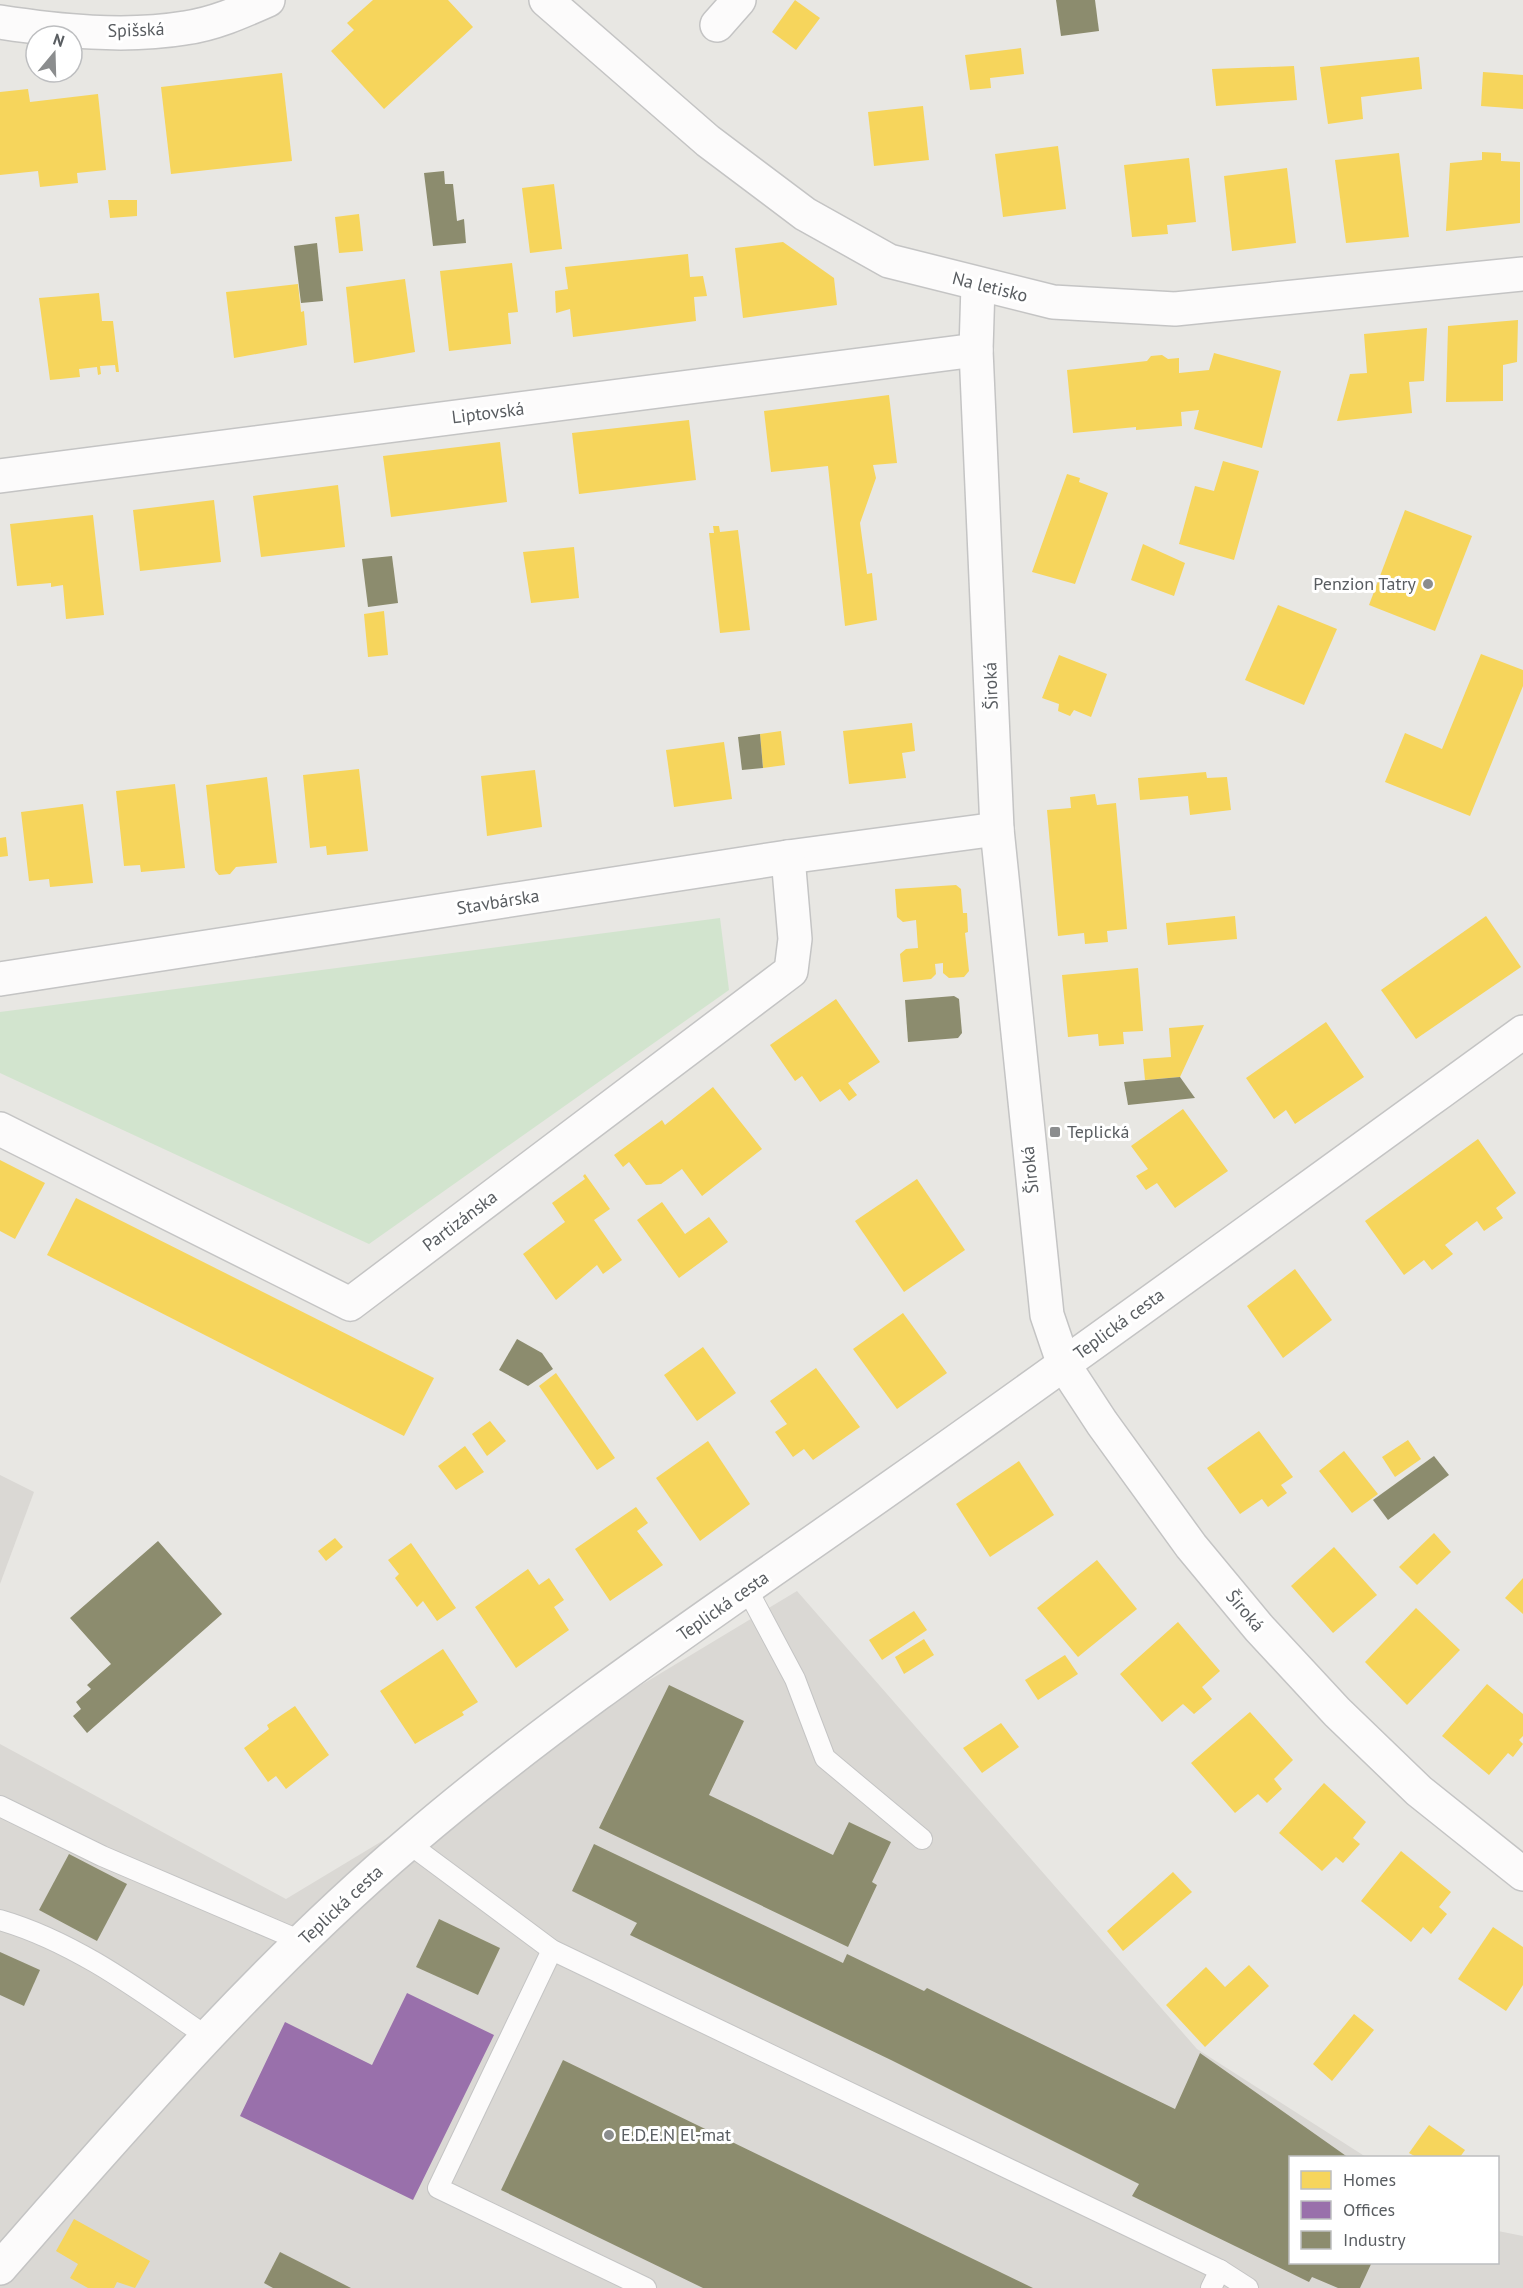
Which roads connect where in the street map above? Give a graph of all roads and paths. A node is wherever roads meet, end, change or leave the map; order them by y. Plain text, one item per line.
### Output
1 (268, 0) edge
2 (546, 0) edge
3 (739, 0) edge
4 (0, 22) edge
5 (717, 25) dead end
6 (1523, 274) edge
7 (978, 285) junction
8 (976, 350) junction
9 (0, 476) edge
10 (997, 829) junction
11 (788, 857) junction
12 (0, 979) edge
13 (1523, 1032) edge
14 (0, 1129) edge
15 (1064, 1365) junction
16 (747, 1589) junction
17 (0, 1806) edge
18 (922, 1839) dead end
19 (408, 1843) junction
20 (1523, 1874) edge
21 (0, 1920) edge
22 (301, 1941) junction
23 (552, 1950) junction
24 (206, 2036) junction
25 (0, 2268) edge
26 (1216, 2279) edge
27 (646, 2288) edge
28 (1248, 2288) edge

1 - 4 street, Spišská
2 - 7 street, Na letisko
3 - 5 street
6 - 7 street, Na letisko
7 - 8 street, Široká
8 - 9 street, Liptovská
8 - 10 street, Široká
10 - 11 street, Stavbárska
10 - 15 street, Široká
11 - 12 street, Stavbárska
11 - 14 street, Partizánska
13 - 15 street, Teplická cesta
15 - 16 street, Teplická cesta
15 - 20 street, Široká
16 - 18 lane
16 - 19 street, Teplická cesta
17 - 22 lane
19 - 22 street, Teplická cesta
19 - 23 lane
21 - 24 lane
22 - 24 street, Teplická cesta
23 - 26 lane
23 - 27 lane
24 - 25 street, Teplická cesta
26 - 28 lane

